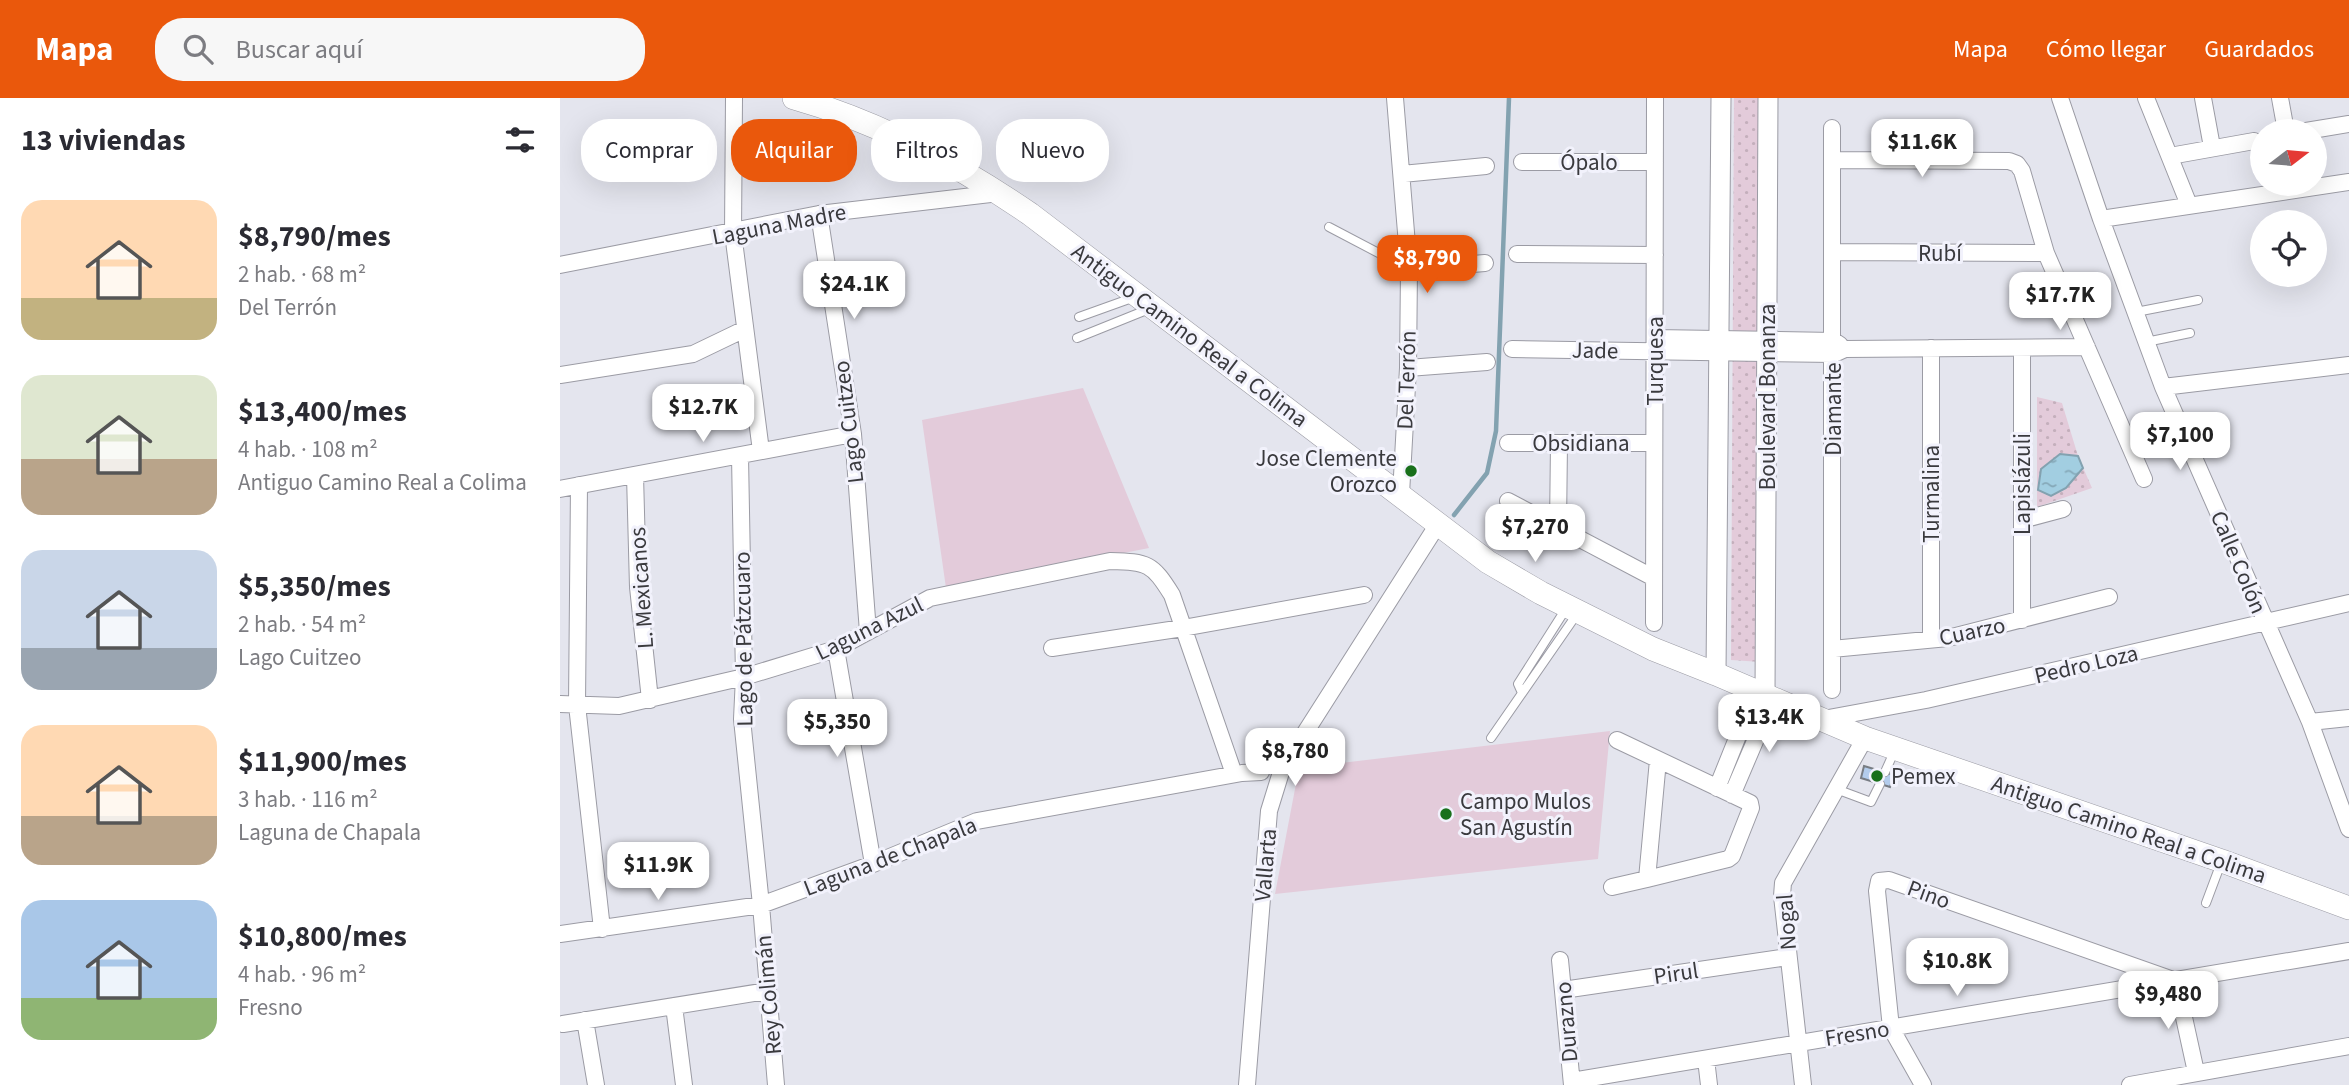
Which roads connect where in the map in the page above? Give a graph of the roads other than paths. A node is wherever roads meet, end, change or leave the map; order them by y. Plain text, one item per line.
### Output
1 (734, 98) edge
2 (794, 98) edge
3 (1395, 98) edge
4 (1656, 98) edge
5 (1720, 98) edge
6 (1768, 98) edge
7 (2060, 98) edge
8 (2146, 98) edge
9 (2203, 98) edge
10 (2280, 98) edge
11 (2284, 119) edge
12 (2349, 124) edge
13 (2328, 127) edge
14 (1832, 128) dead end
15 (2250, 142) edge
16 (2212, 147) junction
17 (2171, 156) junction
18 (1834, 160) junction
19 (1522, 162) dead end
20 (1656, 162) junction
21 (1486, 166) dead end
22 (1402, 174) junction
23 (2349, 182) edge
24 (999, 193) junction
25 (2189, 205) junction
26 (819, 214) junction
27 (2101, 219) junction
28 (1329, 227) dead end
29 (733, 233) junction
30 (1833, 252) junction
31 (2046, 253) junction
32 (1517, 254) dead end
33 (1655, 256) junction
34 (1485, 263) dead end
35 (560, 265) edge
36 (1409, 269) junction
37 (2198, 300) dead end
38 (1146, 301) junction
39 (2136, 312) junction
40 (1079, 317) dead end
41 (745, 328) junction
42 (2190, 333) dead end
43 (1077, 338) dead end
44 (2146, 342) junction
45 (1655, 344) junction
46 (1719, 345) junction
47 (1767, 346) junction
48 (2087, 347) junction
49 (1838, 348) junction
50 (1931, 348) junction
51 (2022, 348) junction
52 (1512, 349) dead end
53 (1487, 362) dead end
54 (2349, 365) edge
55 (1408, 368) junction
56 (560, 375) edge
57 (2163, 387) junction
58 (853, 434) junction
59 (1508, 443) dead end
60 (1559, 443) junction
61 (1654, 443) junction
62 (761, 451) junction
63 (740, 456) junction
64 (635, 475) junction
65 (2144, 479) dead end
66 (579, 485) junction
67 (560, 489) edge
68 (1401, 494) junction
69 (1508, 501) dead end
70 (2063, 509) dead end
71 (2022, 520) junction
72 (1438, 524) junction
73 (1558, 528) junction
74 (1654, 578) junction
75 (1364, 595) dead end
76 (2109, 597) dead end
77 (2349, 603) edge
78 (1573, 609) junction
79 (2022, 620) junction
80 (1654, 623) dead end
81 (2266, 623) junction
82 (1183, 628) junction
83 (868, 632) junction
84 (1931, 639) junction
85 (1052, 648) dead end
86 (836, 649) junction
87 (1832, 649) junction
88 (1535, 656) junction
89 (1543, 663) junction
90 (1716, 674) junction
91 (744, 677) junction
92 (1832, 690) dead end
93 (1522, 693) junction
94 (1764, 695) junction
95 (650, 700) junction
96 (560, 704) edge
97 (578, 705) junction
98 (2349, 718) edge
99 (1823, 719) junction
100 (2310, 722) junction
101 (1491, 738) dead end
102 (1865, 738) junction
103 (1617, 740) dead end
104 (1896, 749) junction
105 (1658, 760) junction
106 (1261, 772) dead end
107 (1885, 772) dead end
108 (1234, 774) junction
109 (1880, 784) dead end
110 (1836, 789) junction
111 (1724, 791) junction
112 (2349, 828) edge
113 (2222, 861) junction
114 (873, 864) junction
115 (1647, 879) junction
116 (1612, 887) dead end
117 (2206, 903) dead end
118 (761, 905) junction
119 (2349, 908) edge
120 (602, 929) junction
121 (560, 934) edge
122 (2349, 951) edge
123 (1788, 957) junction
124 (1560, 960) dead end
125 (2176, 981) junction
126 (1563, 990) junction
127 (768, 991) junction
128 (674, 1006) junction
129 (585, 1020) junction
130 (563, 1024) dead end
131 (1891, 1028) junction
132 (1799, 1043) junction
133 (2349, 1046) edge
134 (1706, 1059) junction
135 (2196, 1072) junction
136 (1572, 1083) edge
137 (596, 1085) edge
138 (684, 1085) edge
139 (776, 1085) edge
140 (1247, 1085) edge
141 (1709, 1085) edge
142 (1804, 1085) edge
143 (1923, 1085) edge
144 (2130, 1085) edge

1 - 29 street
2 - 24 main road, Antiguo Camino Real a Colima
3 - 22 street, Del Terrón
4 - 20 street, Turquesa
5 - 46 street, Boulevard Bonanza
6 - 47 street, Boulevard Bonanza
7 - 27 street, Calle Colón
8 - 17 street
9 - 16 street
10 - 11 street
12 - 13 street
14 - 18 street, Diamante
15 - 16 street
16 - 17 street
17 - 25 street
18 - 30 street, Diamante
18 - 31 street
19 - 20 street, Ópalo
20 - 33 street, Turquesa
21 - 22 street
22 - 36 street, Del Terrón
23 - 25 street
24 - 26 street, Laguna Madre
24 - 38 main road, Antiguo Camino Real a Colima
25 - 27 street
26 - 29 street, Laguna Madre
26 - 58 street, Lago Cuitzeo
27 - 39 street, Calle Colón
28 - 36 lane
29 - 35 street, Laguna Madre
29 - 41 street
30 - 31 street, Rubí
30 - 49 street, Diamante
31 - 48 street
32 - 33 street
33 - 45 street, Turquesa
34 - 36 street
36 - 55 street, Del Terrón
37 - 39 lane
38 - 40 lane
38 - 43 lane
38 - 68 main road, Antiguo Camino Real a Colima
39 - 44 street, Calle Colón
41 - 56 street
41 - 62 street
42 - 44 lane
44 - 57 street, Calle Colón
45 - 46 street, Jade
45 - 52 street, Jade
45 - 61 street, Turquesa
46 - 47 street, Jade
46 - 90 street, Boulevard Bonanza
47 - 49 street, Jade
47 - 94 street, Boulevard Bonanza
48 - 51 street, Jade
48 - 65 street
49 - 50 street, Jade
49 - 87 street, Diamante
50 - 51 street, Jade
50 - 84 street, Turmalina
51 - 71 street, Lapislázuli
53 - 55 street
54 - 57 street
55 - 68 street, Del Terrón
57 - 81 street, Calle Colón
58 - 62 street
58 - 83 street, Lago Cuitzeo
59 - 60 street, Obsidiana
60 - 61 street, Obsidiana
60 - 73 street
61 - 74 street, Turquesa
62 - 63 street
63 - 64 street
63 - 91 street, Lago de Pátzcuaro
64 - 66 street
64 - 95 street, L. Mexicanos
66 - 67 street
66 - 97 street
68 - 72 main road, Antiguo Camino Real a Colima
69 - 73 street
70 - 71 street
71 - 79 street, Lapislázuli
72 - 78 main road, Antiguo Camino Real a Colima
72 - 140 street, Vallarta
73 - 74 street
74 - 80 street, Turquesa
75 - 82 street
76 - 79 street, Cuarzo
77 - 81 street, Pedro Loza
78 - 88 lane
78 - 89 lane
78 - 90 main road, Antiguo Camino Real a Colima
79 - 84 street, Cuarzo
81 - 99 street, Pedro Loza
81 - 100 street, Calle Colón
82 - 83 street, Laguna Azul
82 - 85 street
82 - 108 street
83 - 86 street, Laguna Azul
84 - 87 street, Cuarzo
86 - 91 street, Laguna Azul
86 - 114 street
87 - 92 street, Diamante
88 - 89 lane
88 - 93 lane
89 - 93 lane
90 - 94 main road, Antiguo Camino Real a Colima
91 - 95 street, Laguna Azul
91 - 118 street, Lago de Pátzcuaro
93 - 101 lane
94 - 99 main road, Antiguo Camino Real a Colima
94 - 111 street
95 - 97 street, Laguna Azul
96 - 97 street, Laguna Azul
97 - 120 street
98 - 100 street
99 - 102 main road, Antiguo Camino Real a Colima
100 - 112 street, Calle Colón
102 - 104 main road, Antiguo Camino Real a Colima
102 - 110 street, Nogal
103 - 105 street
104 - 107 lane
104 - 113 main road, Antiguo Camino Real a Colima
105 - 111 street
105 - 115 street
106 - 108 street, Laguna de Chapala
108 - 114 street, Laguna de Chapala
109 - 110 lane
110 - 123 street, Nogal
111 - 115 street
113 - 117 lane
113 - 119 main road, Antiguo Camino Real a Colima
114 - 118 street, Laguna de Chapala
115 - 116 street
118 - 120 street, Laguna de Chapala
118 - 127 street, Rey Colimán
120 - 121 street, Laguna de Chapala
122 - 125 street, Fresno
123 - 126 street, Pirul
123 - 132 street, Nogal
124 - 126 street, Durazno
125 - 131 street, Fresno
125 - 131 street, Pino
125 - 135 street
126 - 136 street, Durazno
127 - 128 street
127 - 139 street, Rey Colimán
128 - 129 street
128 - 138 street
129 - 130 street
129 - 137 street
131 - 132 street, Fresno
131 - 143 street
132 - 134 street, Fresno
132 - 142 street, Nogal
133 - 135 street
134 - 136 street, Fresno
134 - 141 street
135 - 144 street

